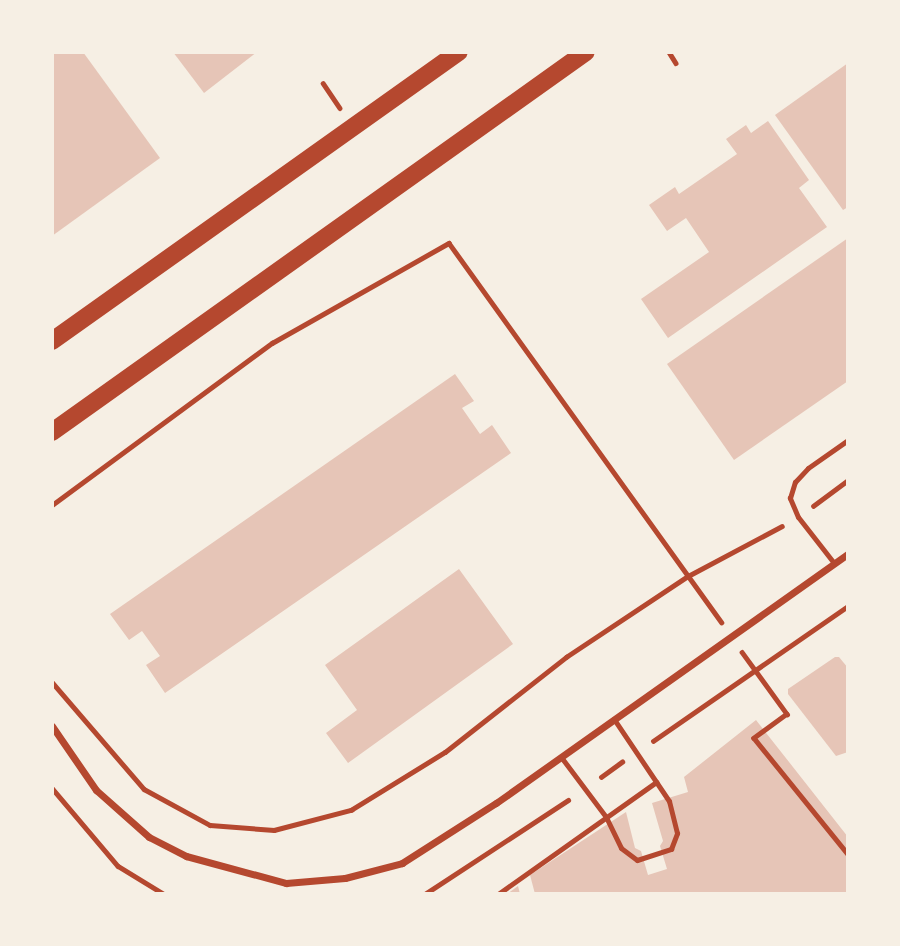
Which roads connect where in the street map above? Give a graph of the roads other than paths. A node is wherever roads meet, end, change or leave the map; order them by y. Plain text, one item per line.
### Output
1 (460, 52) edge
2 (586, 52) edge
3 (52, 341) edge
4 (52, 432) edge
5 (848, 440) edge
6 (848, 554) edge
7 (834, 563) junction
8 (614, 719) junction
9 (52, 726) edge
10 (561, 757) junction
11 (656, 782) junction
12 (606, 817) junction
13 (498, 894) edge

1 - 3 main road
2 - 4 main road
5 - 7 lane
6 - 7 street
7 - 8 street
8 - 10 street
8 - 11 lane
9 - 10 street
10 - 12 lane
11 - 12 lane
11 - 12 lane
12 - 13 lane

